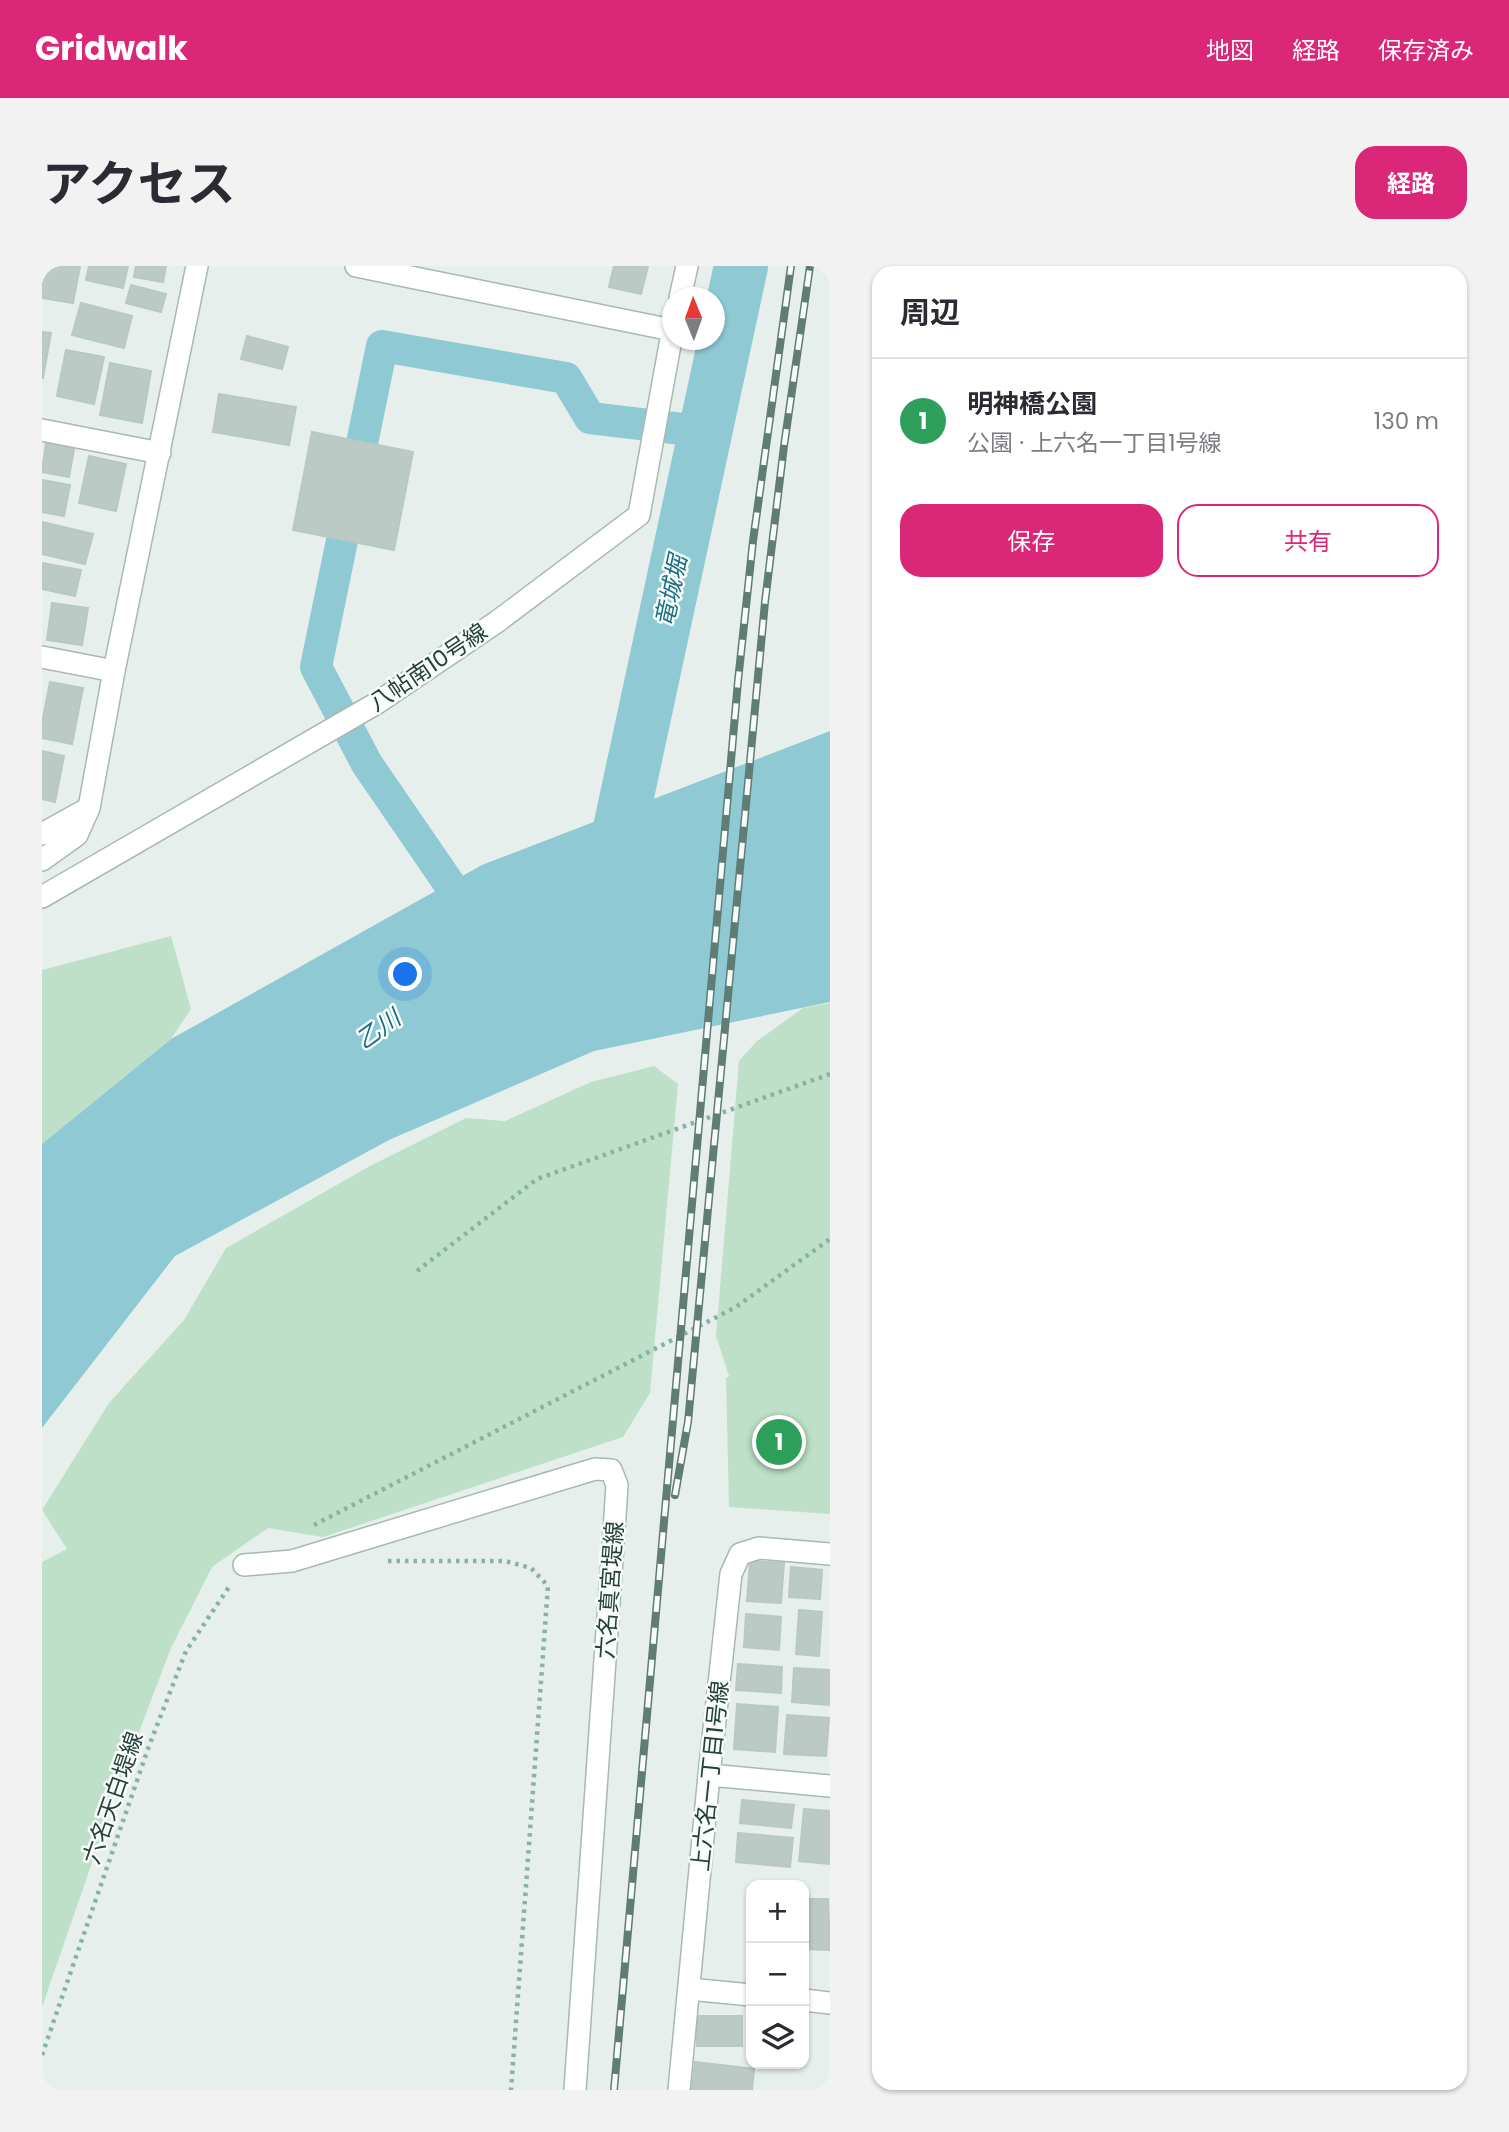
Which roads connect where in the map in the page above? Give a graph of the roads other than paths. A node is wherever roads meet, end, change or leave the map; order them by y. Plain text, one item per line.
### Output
1 (197, 266) edge
2 (356, 266) edge
3 (687, 266) edge
4 (682, 287) edge
5 (662, 327) edge
6 (668, 350) edge
7 (42, 430) edge
8 (160, 453) junction
9 (42, 657) edge
10 (114, 671) junction
11 (89, 808) junction
12 (42, 834) edge
13 (42, 860) edge
14 (42, 897) edge
15 (830, 1554) edge
16 (244, 1565) road end
17 (709, 1775) junction
18 (830, 1786) edge
19 (689, 1989) junction
20 (746, 1995) edge
21 (809, 2001) edge
22 (830, 2003) edge
23 (575, 2090) edge
24 (679, 2090) edge

1 - 8 street
2 - 5 street
3 - 4 street
6 - 14 street, 八帖南10号線
7 - 8 street
8 - 10 street
9 - 10 street
10 - 11 street
11 - 12 street
11 - 13 street
15 - 17 street, 上六名一丁目1号線
16 - 23 street, 六名真宮堤線
17 - 18 street
17 - 19 street, 上六名一丁目1号線
19 - 20 street
19 - 24 street, 上六名一丁目1号線
21 - 22 street

